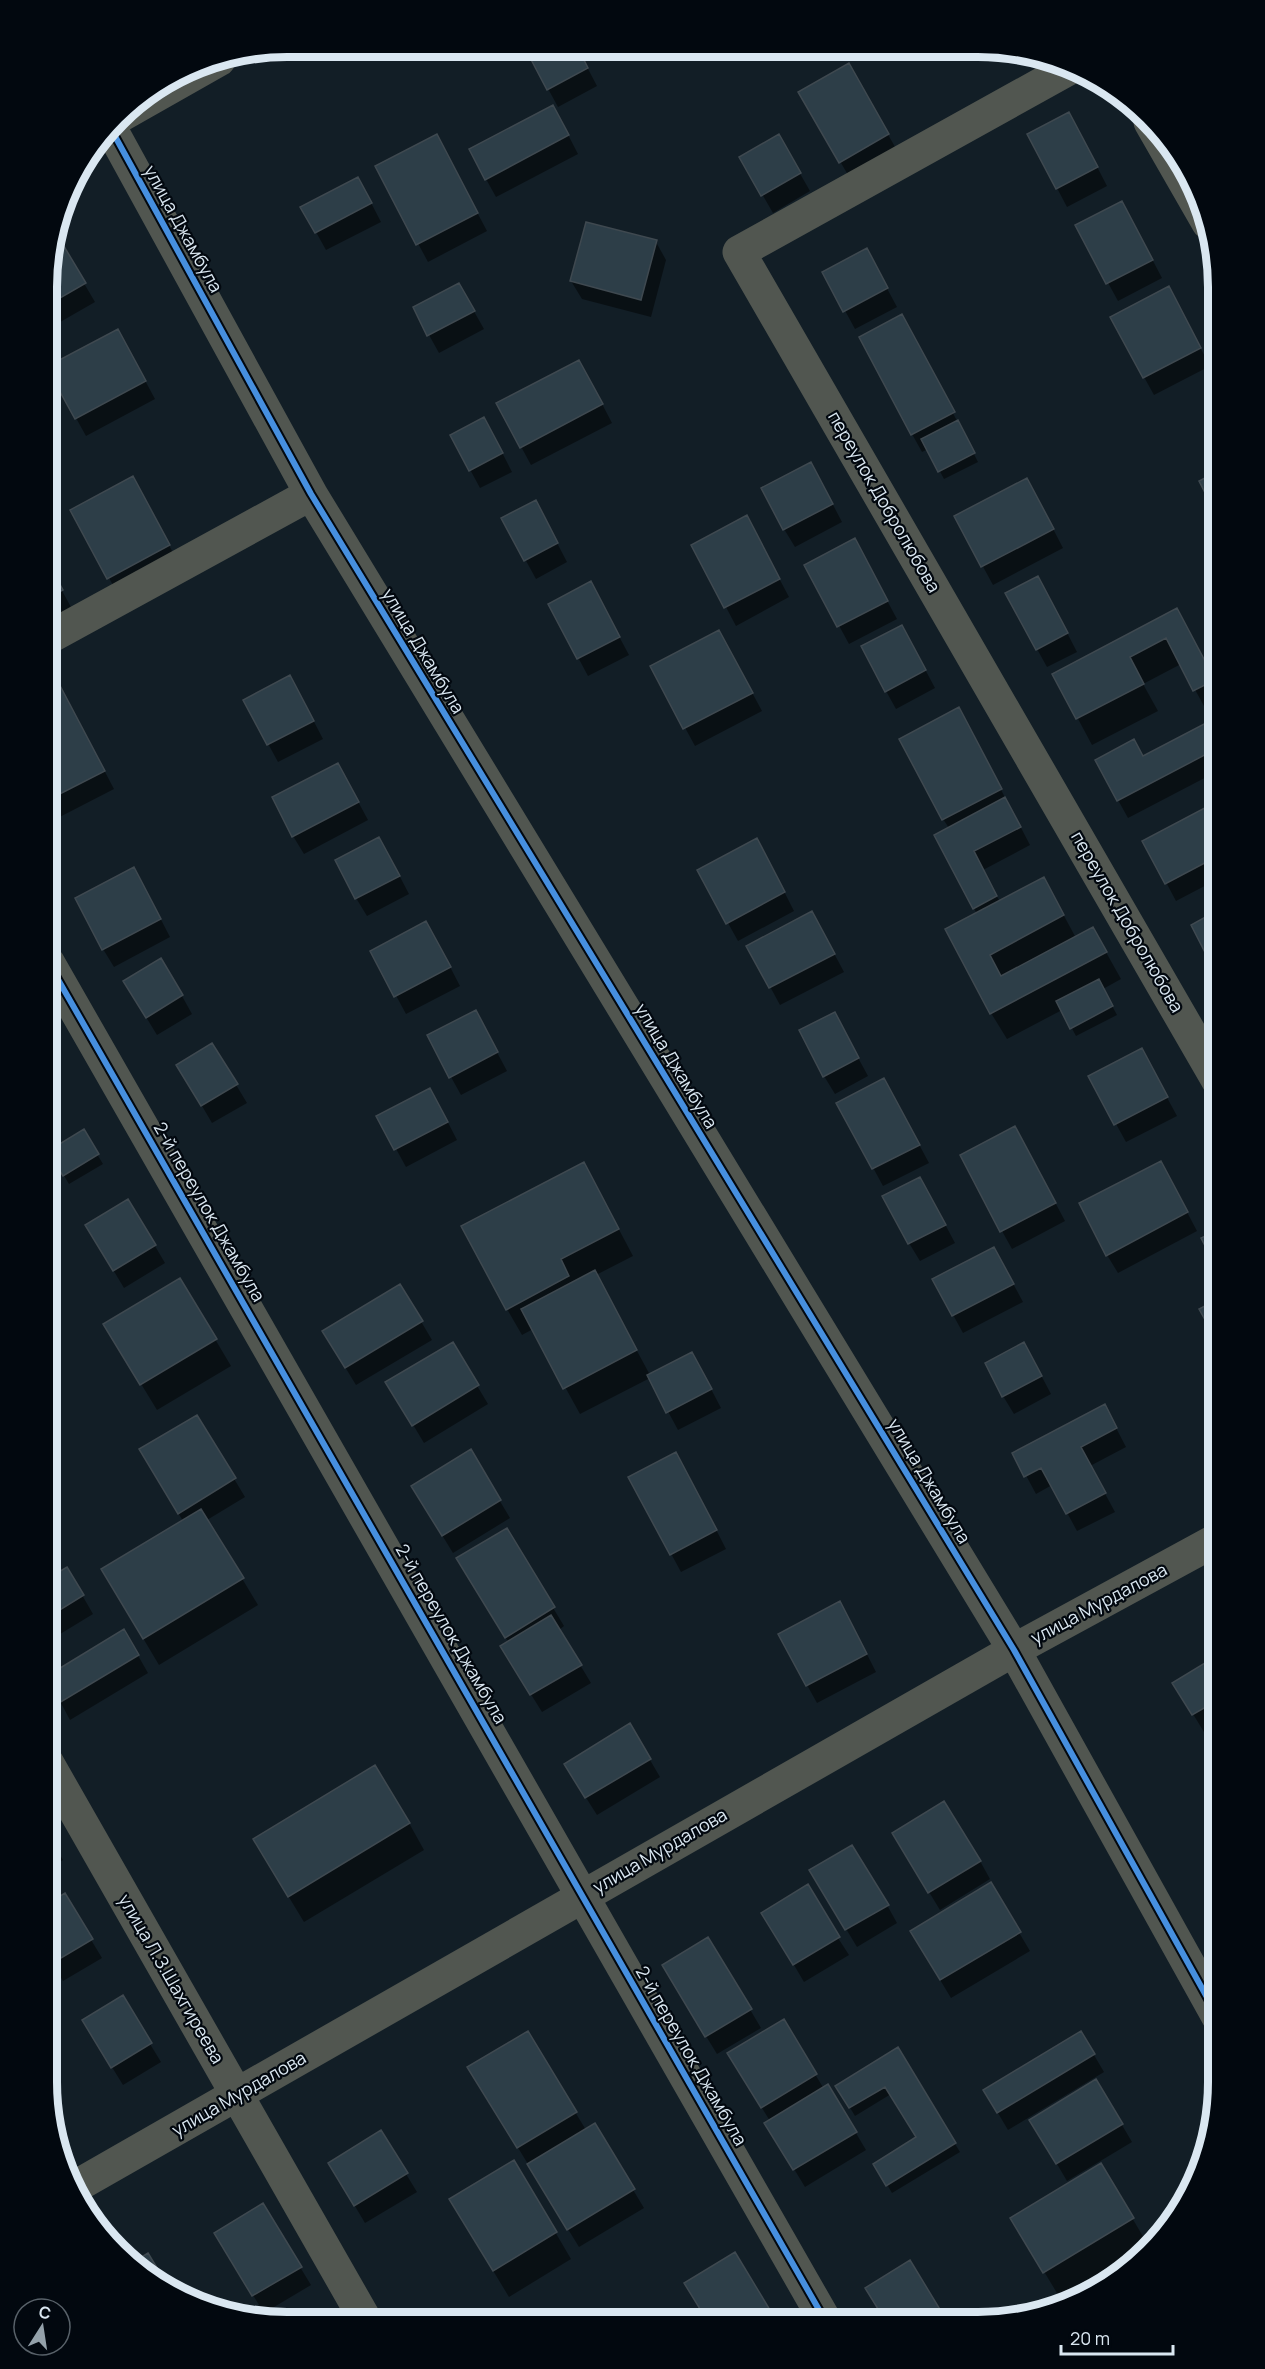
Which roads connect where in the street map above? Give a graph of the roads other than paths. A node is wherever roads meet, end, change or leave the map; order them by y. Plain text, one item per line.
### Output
1 (1061, 73) edge
2 (114, 135) edge
3 (311, 494) junction
4 (57, 633) edge
5 (57, 978) edge
6 (1208, 1064) edge
7 (1208, 1544) edge
8 (1014, 1650) junction
9 (57, 1780) edge
10 (583, 1894) junction
11 (1208, 1999) edge
12 (237, 2096) junction
13 (81, 2184) edge
14 (361, 2312) edge
15 (820, 2312) edge

1 - 6 street, переулок Добролюбова
2 - 3 street, улица Джамбула
3 - 4 street
3 - 8 street, улица Джамбула
5 - 10 street, 2-й переулок Джамбула
7 - 8 street, улица Мурдалова
8 - 10 street, улица Мурдалова
8 - 11 street, улица Джамбула
9 - 12 street, улица Л.З.Шахгиреева
10 - 12 street, улица Мурдалова
10 - 15 street, 2-й переулок Джамбула
12 - 13 street, улица Мурдалова
12 - 14 street, улица Л.З.Шахгиреева

